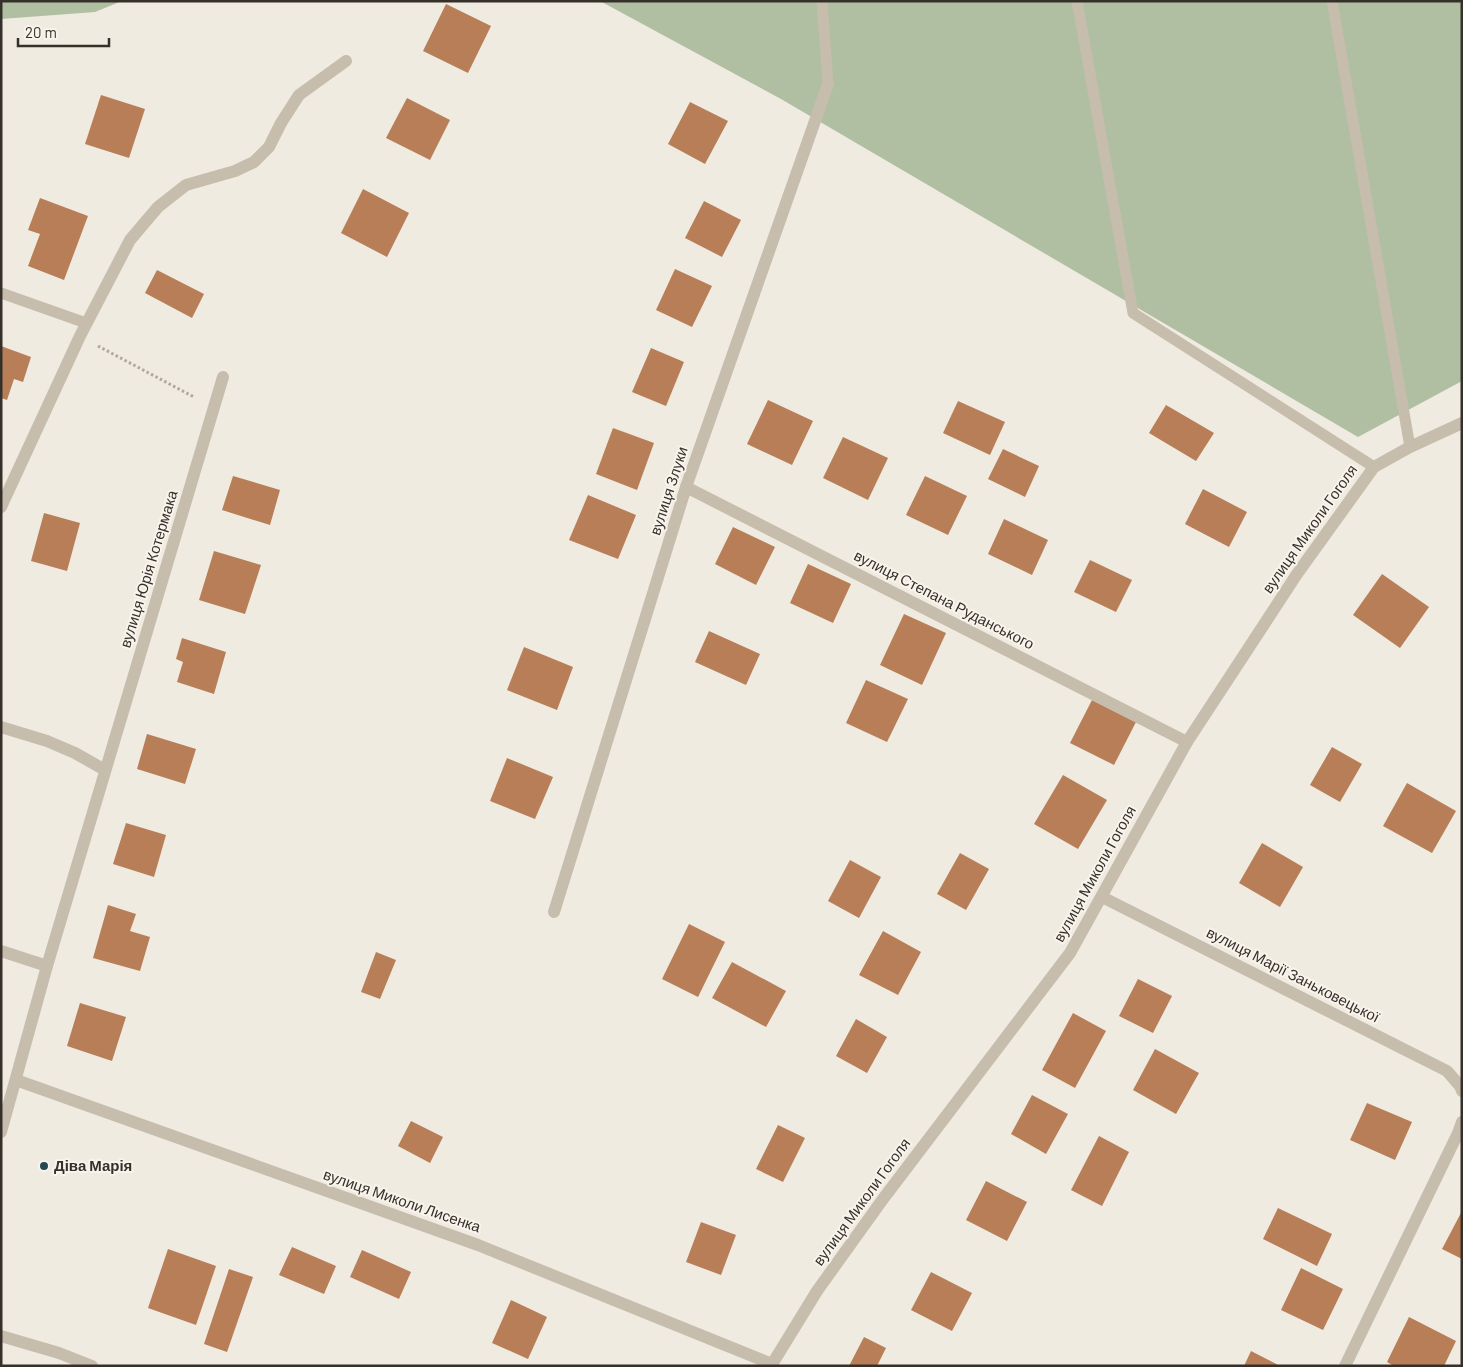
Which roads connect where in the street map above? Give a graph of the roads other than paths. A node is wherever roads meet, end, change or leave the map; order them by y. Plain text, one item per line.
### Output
1 (822, 1) edge
2 (1077, 1) edge
3 (1332, 1) edge
4 (346, 61) dead end
5 (828, 84) joint
6 (1, 293) edge
7 (86, 323) junction
8 (223, 377) dead end
9 (1462, 423) edge
10 (1410, 447) junction
11 (1374, 467) junction
12 (686, 487) junction
13 (1, 507) edge
14 (1, 727) edge
15 (1187, 742) junction
16 (105, 770) junction
17 (1102, 897) junction
18 (554, 912) dead end
19 (1, 951) edge
20 (47, 966) junction
21 (16, 1080) junction
22 (1462, 1092) edge
23 (1462, 1122) edge
24 (1, 1132) edge
25 (1, 1336) edge
26 (772, 1365) edge
27 (92, 1366) edge
28 (1345, 1366) edge

1 - 5 lane
2 - 11 lane
3 - 10 lane
4 - 7 street
5 - 12 street, вулиця Злуки
6 - 7 lane
7 - 13 street
8 - 16 street, вулиця Юрія Котермака
9 - 10 street, вулиця Миколи Гоголя
10 - 11 street, вулиця Миколи Гоголя
11 - 15 street, вулиця Миколи Гоголя
12 - 15 street, вулиця Степана Руданського
12 - 18 street, вулиця Злуки
14 - 16 street
15 - 17 street, вулиця Миколи Гоголя
16 - 20 street, вулиця Юрія Котермака
17 - 22 street, вулиця Марії Заньковецької
17 - 26 street, вулиця Миколи Гоголя
19 - 20 street
20 - 21 street, вулиця Юрія Котермака
21 - 24 street, вулиця Юрія Котермака
21 - 26 street, вулиця Миколи Лисенка
23 - 28 street
25 - 27 street

